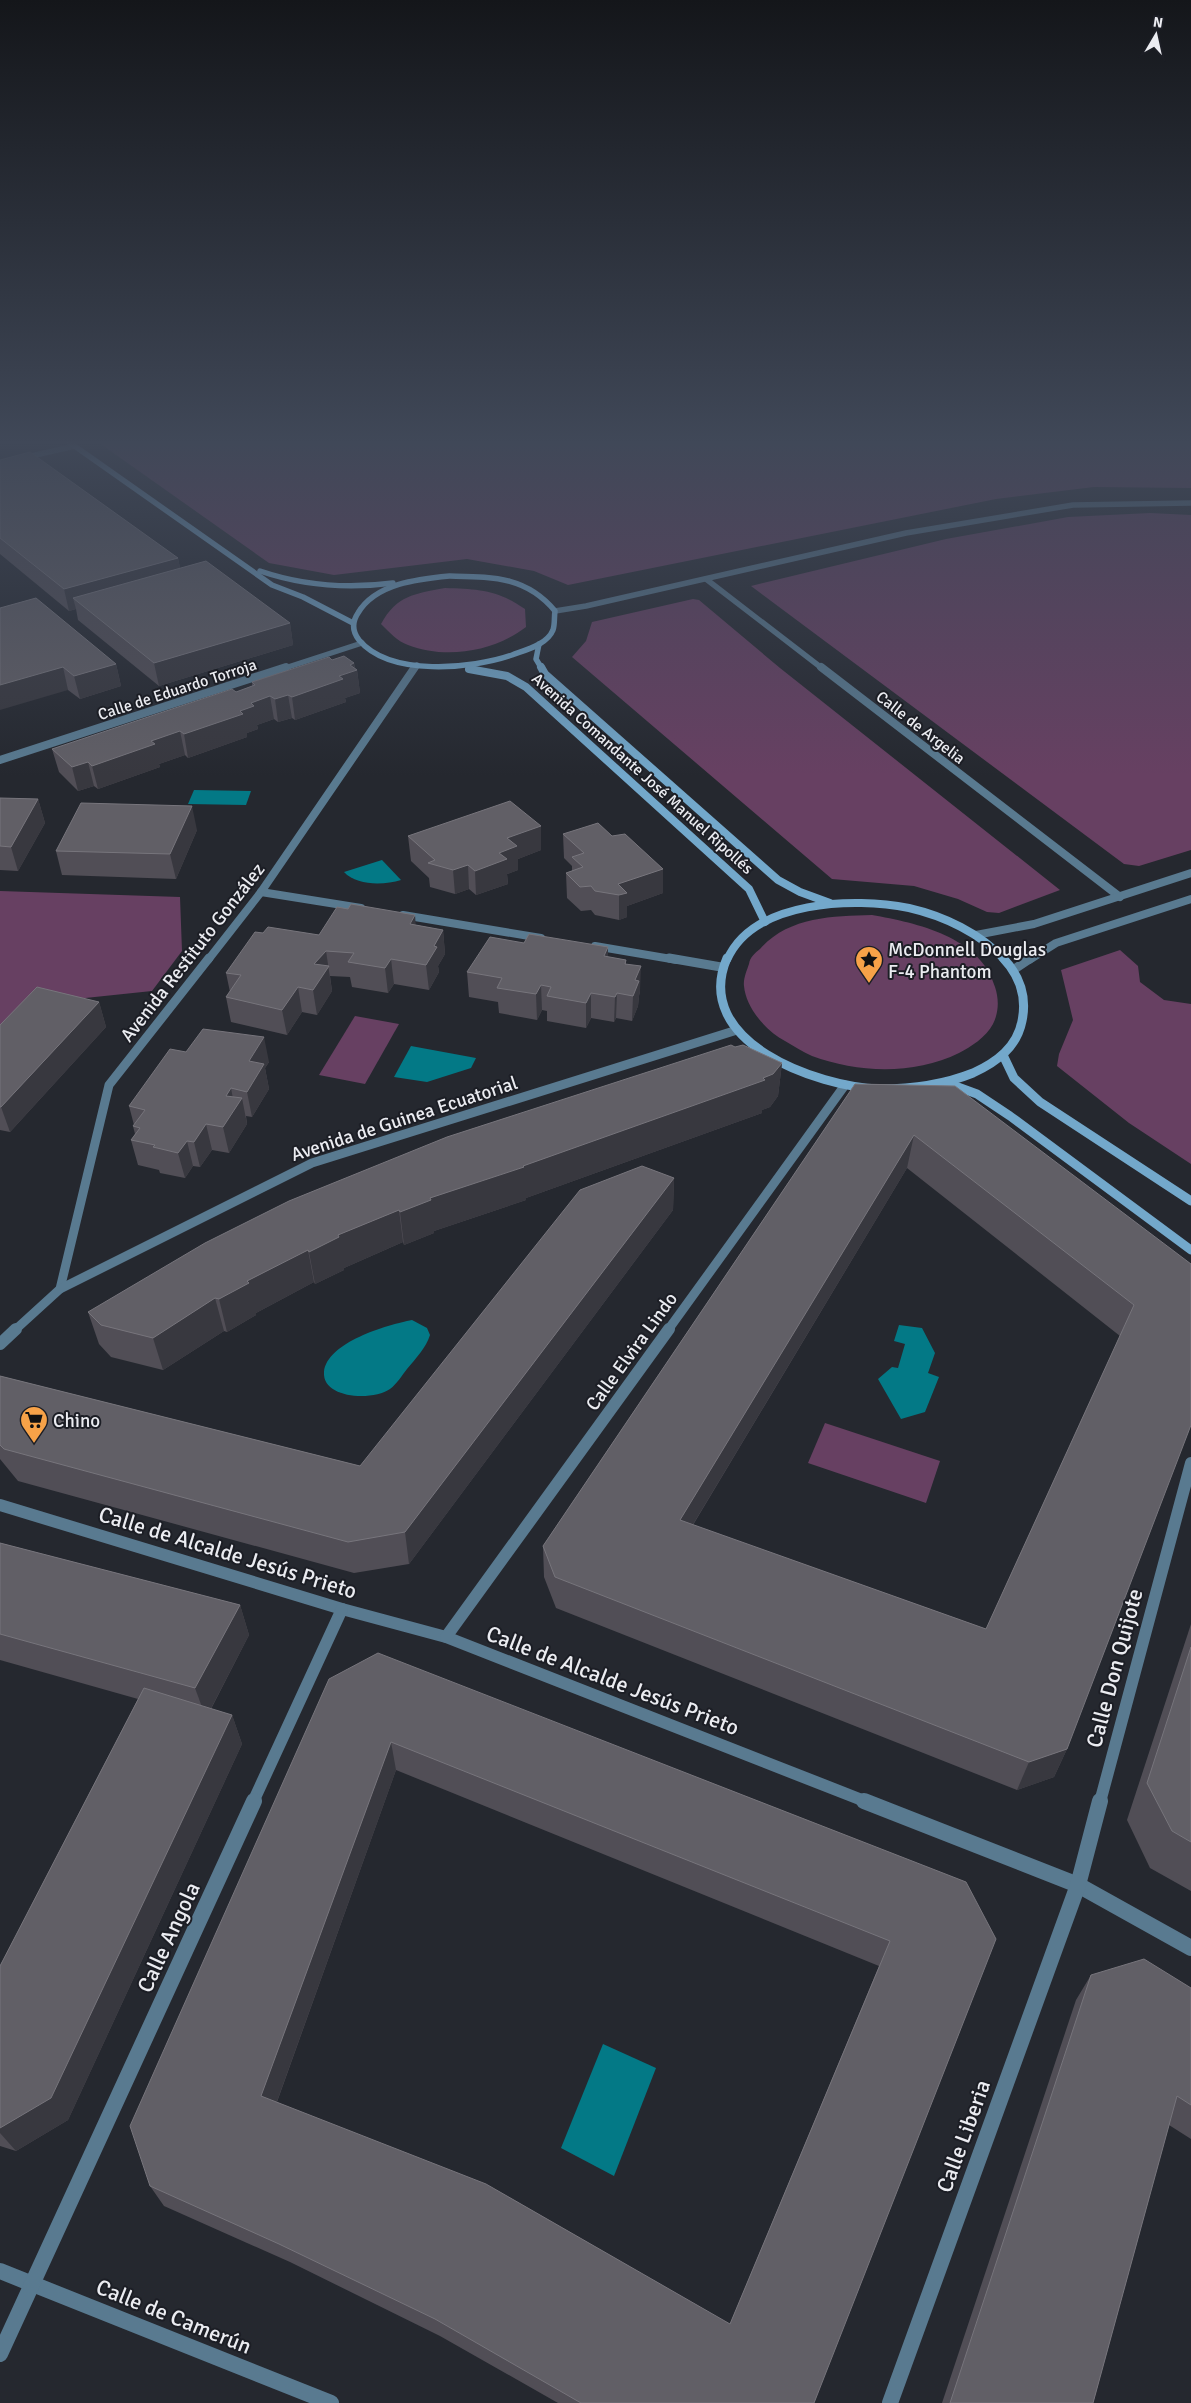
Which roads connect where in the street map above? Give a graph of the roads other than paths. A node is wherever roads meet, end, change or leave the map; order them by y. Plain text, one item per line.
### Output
1 (226, 552) edge
2 (823, 552) edge
3 (247, 567) junction
4 (426, 578) junction
5 (706, 579) junction
6 (555, 611) junction
7 (352, 623) junction
8 (362, 643) junction
9 (539, 644) junction
10 (417, 665) junction
11 (451, 667) junction
12 (0, 760) edge
13 (1191, 872) edge
14 (261, 892) junction
15 (1120, 897) junction
16 (1191, 899) edge
17 (831, 904) junction
18 (369, 909) edge
19 (398, 914) edge
20 (765, 922) junction
21 (976, 935) junction
22 (555, 940) edge
23 (584, 945) edge
24 (721, 967) junction
25 (1014, 970) junction
26 (736, 1030) junction
27 (1003, 1055) junction
28 (947, 1083) junction
29 (845, 1085) junction
30 (1191, 1201) edge
31 (1191, 1250) edge
32 (60, 1289) junction
33 (0, 1344) edge
34 (1191, 1463) edge
35 (0, 1505) edge
36 (342, 1609) junction
37 (446, 1637) junction
38 (1078, 1885) junction
39 (1191, 1948) edge
40 (0, 2271) edge
41 (32, 2284) junction
42 (0, 2354) edge
43 (331, 2403) edge
44 (890, 2403) edge

1 - 3 street
2 - 5 street
3 - 4 street
3 - 7 street
4 - 6 street
4 - 7 street
5 - 6 street
5 - 15 street, Calle de Argelia
6 - 9 street
7 - 8 street
8 - 10 street
8 - 12 street, Calle de Eduardo Torroja
9 - 11 street
9 - 17 street, Avenida Comandante José Manuel Ripollés
10 - 11 street
10 - 14 street, Avenida Restituto González
11 - 20 street, Avenida Comandante José Manuel Ripollés
13 - 15 street
14 - 18 street
14 - 32 street, Avenida Restituto González
15 - 21 street
16 - 25 street
17 - 20 street
17 - 21 street
19 - 22 street
20 - 24 street
21 - 25 street
23 - 24 street
24 - 26 street
25 - 27 street
26 - 29 street
26 - 32 street, Avenida de Guinea Ecuatorial
27 - 28 street
27 - 30 street
28 - 29 street
28 - 31 street
29 - 37 street, Calle Elvira Lindo
32 - 33 street, Avenida de Guinea Ecuatorial
34 - 38 street, Calle Don Quijote
35 - 36 street, Calle de Alcalde Jesús Prieto
36 - 37 street, Calle de Alcalde Jesús Prieto
36 - 41 street, Calle Angola
37 - 38 street, Calle de Alcalde Jesús Prieto
38 - 39 street, Calle de Alcalde Jesús Prieto
38 - 44 street, Calle Liberia
40 - 41 street, Calle de Camerún
41 - 42 street, Calle Angola
41 - 43 street, Calle de Camerún

